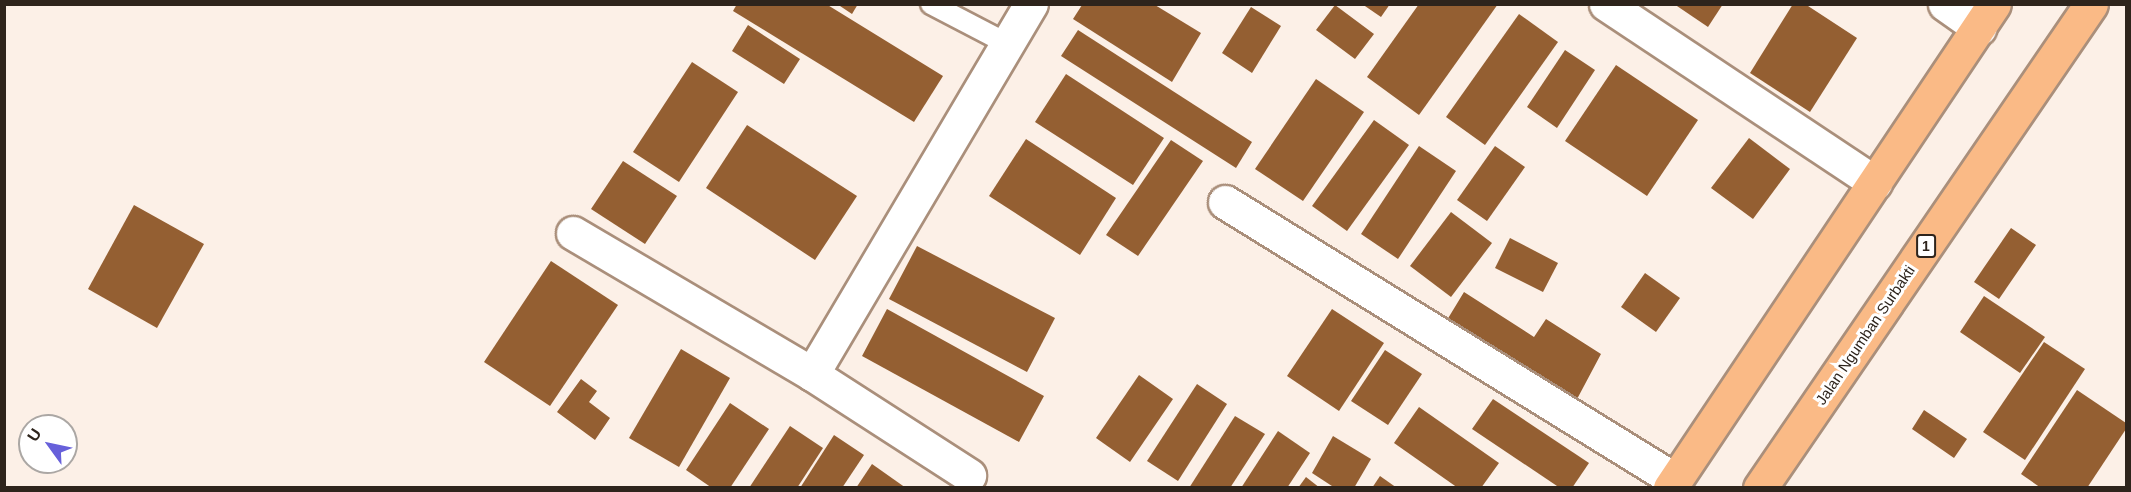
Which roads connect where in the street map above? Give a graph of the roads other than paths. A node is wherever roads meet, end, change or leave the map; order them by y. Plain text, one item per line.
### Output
1 (931, 4) edge
2 (1031, 4) edge
3 (1606, 4) edge
4 (1945, 4) edge
5 (2091, 4) edge
6 (1987, 16) edge
7 (1006, 43) junction
8 (1875, 183) junction
9 (1225, 202) dead end
10 (573, 233) dead end
11 (812, 374) junction
12 (969, 475) dead end
13 (1672, 484) edge
14 (1760, 488) edge

1 - 7 lane
2 - 7 street
3 - 8 street
4 - 6 street
5 - 14 highway, Jalan Ngumban Surbakti / 1
6 - 8 highway
7 - 11 street
8 - 13 highway
9 - 13 street
10 - 11 street
11 - 12 street

